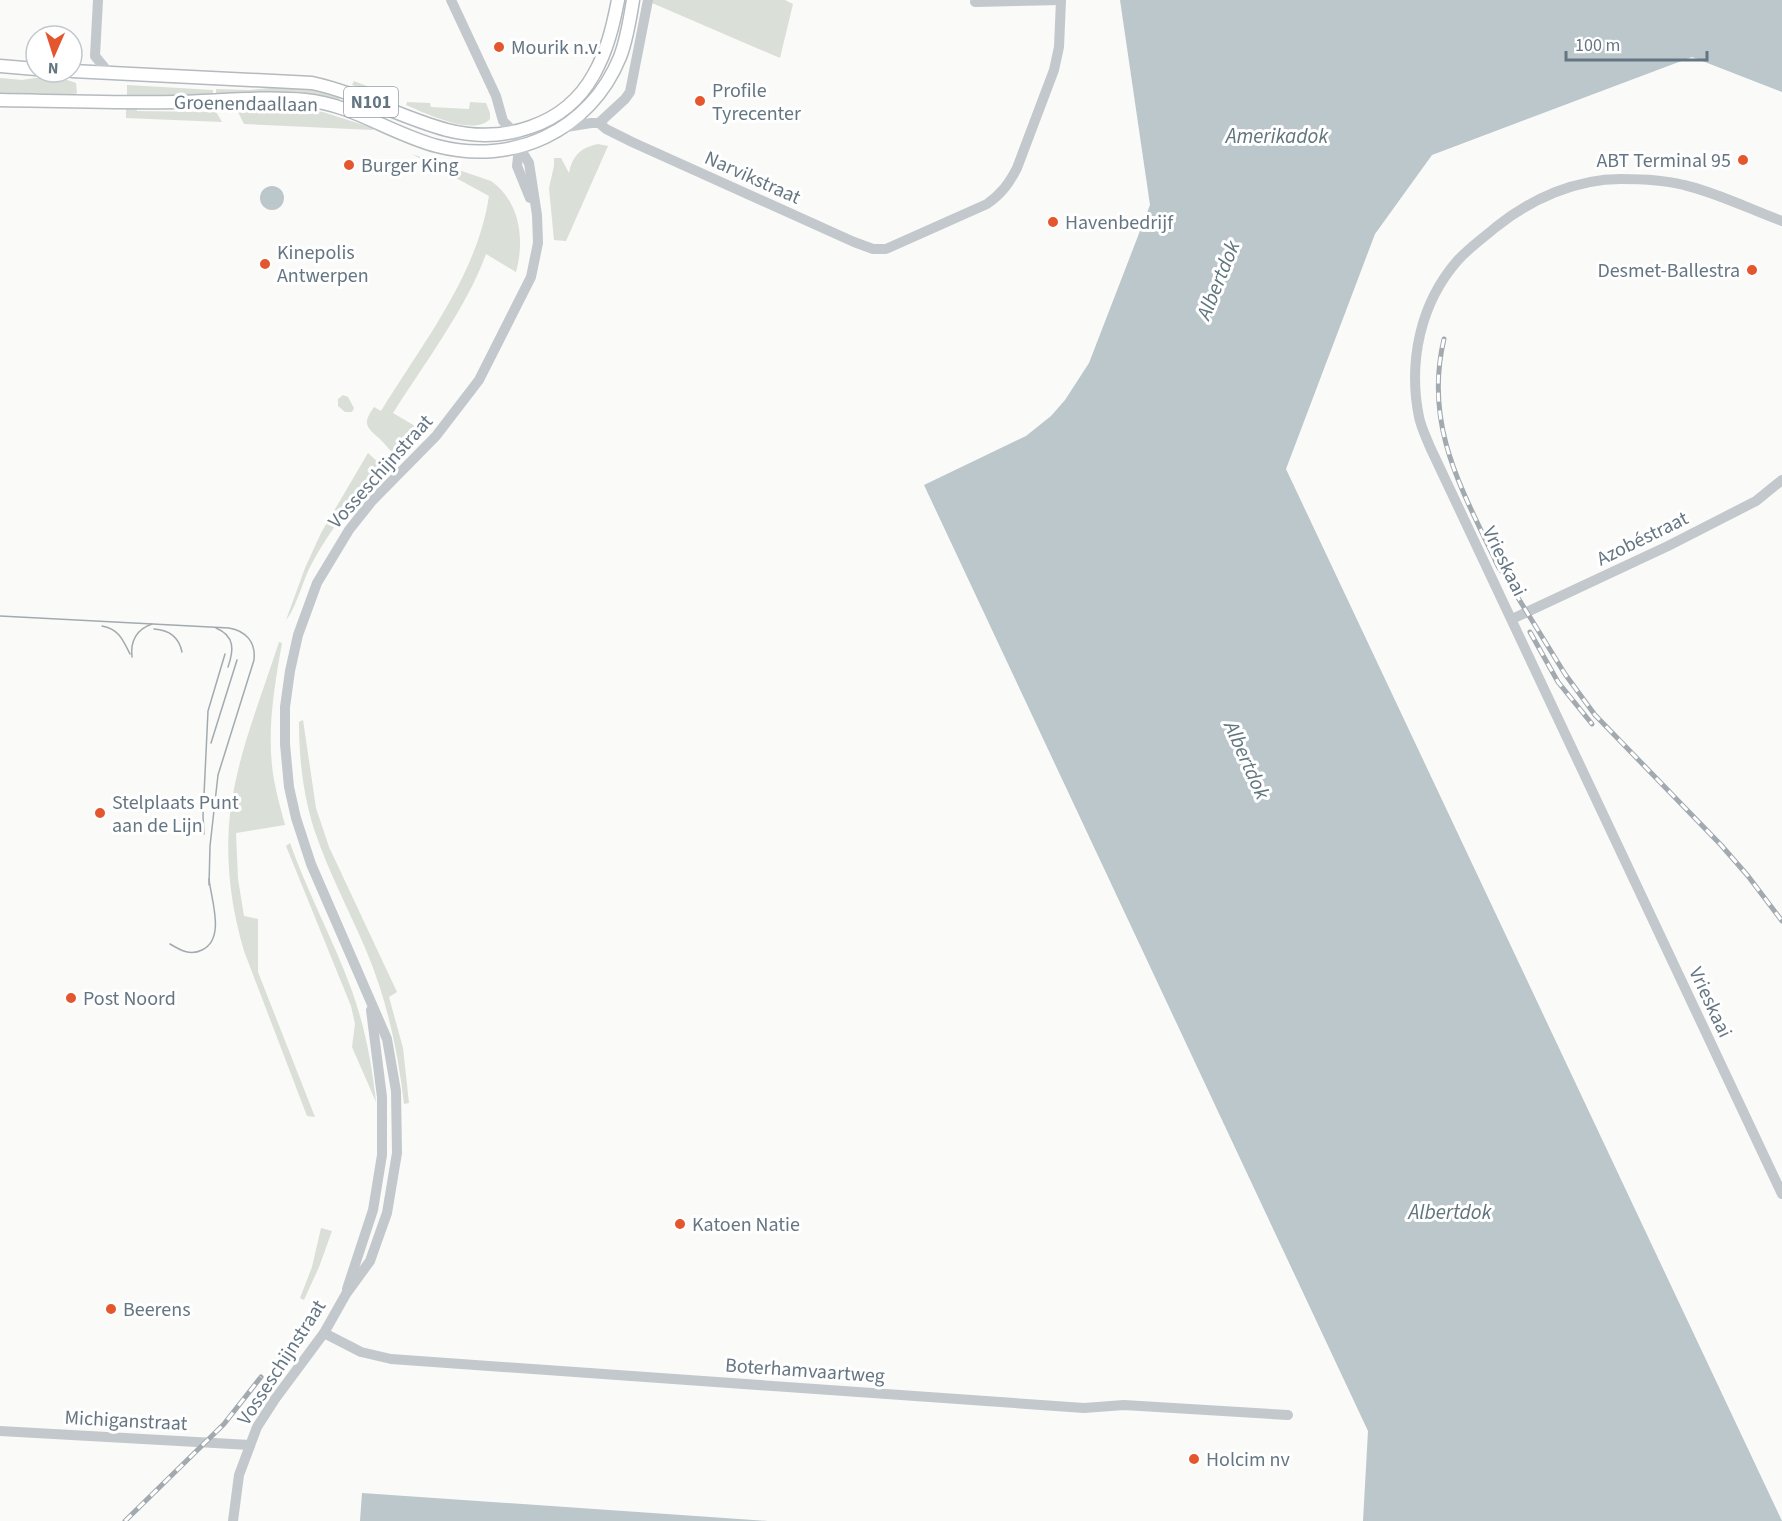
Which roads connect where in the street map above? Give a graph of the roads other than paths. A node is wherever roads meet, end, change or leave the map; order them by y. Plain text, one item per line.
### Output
1 (98, 0) edge
2 (451, 0) edge
3 (618, 0) edge
4 (633, 0) edge
5 (648, 0) edge
6 (1060, 0) edge
7 (975, 2) dead end
8 (0, 66) edge
9 (24, 68) edge
10 (84, 71) edge
11 (108, 72) junction
12 (0, 99) edge
13 (599, 123) junction
14 (566, 127) junction
15 (515, 133) junction
16 (519, 147) junction
17 (1782, 221) edge
18 (1782, 480) edge
19 (1512, 619) junction
20 (1782, 1194) edge
21 (324, 1333) junction
22 (1288, 1416) dead end
23 (0, 1431) edge
24 (249, 1445) junction
25 (233, 1521) edge

1 - 11 street
2 - 15 street, Vosseschijnstraat
3 - 15 main road, N101
4 - 14 main road, N101
5 - 13 street
6 - 7 street
6 - 13 street, Narvikstraat
8 - 9 main road
10 - 11 main road, Groenendaallaan / N101
11 - 15 main road, Groenendaallaan / N101
12 - 16 main road, Groenendaallaan / N101
13 - 14 street
14 - 16 main road, N101
15 - 16 street, Vosseschijnstraat
16 - 21 street, Vosseschijnstraat
17 - 19 street, Vrieskaai
18 - 19 street, Azobéstraat
19 - 20 street, Vrieskaai
21 - 22 street, Boterhamvaartweg
21 - 24 street, Vosseschijnstraat
23 - 24 street, Michiganstraat
24 - 25 street, Vosseschijnstraat

